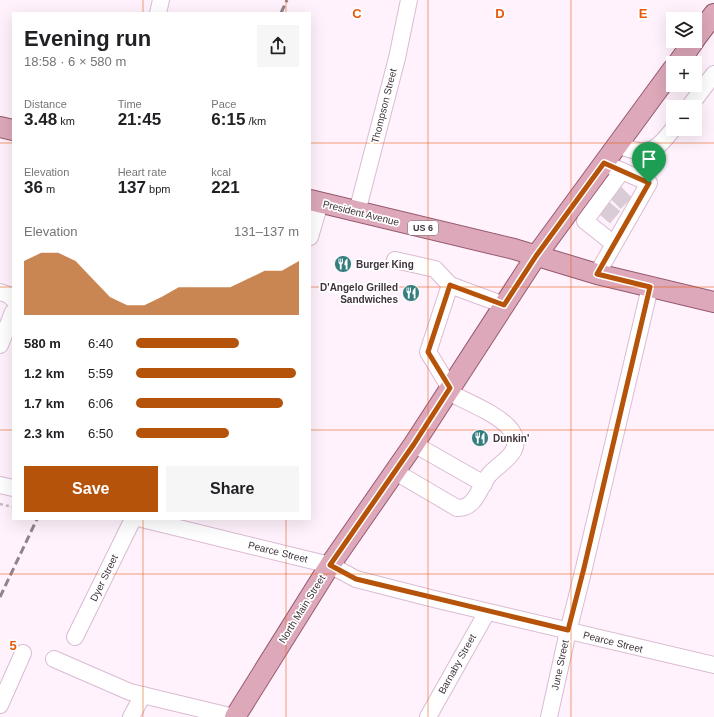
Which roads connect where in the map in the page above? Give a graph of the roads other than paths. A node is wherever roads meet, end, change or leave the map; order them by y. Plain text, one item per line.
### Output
1 (161, 0) edge
2 (408, 0) edge
3 (158, 12) edge
4 (714, 14) edge
5 (702, 30) edge
6 (714, 74) edge
7 (666, 79) edge
8 (694, 100) edge
9 (0, 127) edge
10 (12, 130) edge
11 (667, 136) edge
12 (618, 145) junction
13 (613, 167) junction
14 (315, 202) edge
15 (357, 212) junction
16 (311, 230) edge
17 (614, 244) junction
18 (536, 256) junction
19 (395, 260) dead end
20 (597, 274) junction
21 (450, 285) junction
22 (650, 287) junction
23 (0, 292) edge
24 (12, 298) edge
25 (714, 302) edge
26 (504, 305) junction
27 (12, 315) edge
28 (0, 345) edge
29 (449, 390) junction
30 (414, 444) junction
31 (394, 471) junction
32 (484, 484) junction
33 (0, 485) edge
34 (12, 488) edge
35 (133, 520) edge
36 (146, 520) edge
37 (330, 565) junction
38 (487, 612) junction
39 (568, 630) junction
40 (75, 637) dead end
41 (23, 653) dead end
42 (54, 659) dead end
43 (714, 665) edge
44 (143, 695) junction
45 (0, 705) edge
46 (187, 712) edge
47 (131, 717) edge
48 (235, 717) edge
49 (428, 717) edge
50 (549, 717) edge

1 - 3 street
2 - 15 street, Thompson Street
4 - 5 main road
6 - 8 street
7 - 12 main road, North Main Street
9 - 10 main road
11 - 12 street
12 - 13 main road, North Main Street
13 - 17 street
13 - 17 street
13 - 18 main road, North Main Street
14 - 15 main road, President Avenue / US 6
14 - 16 street
15 - 18 main road, President Avenue / US 6
17 - 20 street
18 - 20 main road, President Avenue / US 6
18 - 26 main road, North Main Street
19 - 21 street
20 - 22 main road, President Avenue / US 6
21 - 26 street
21 - 29 street
22 - 25 main road, President Avenue / US 6
22 - 39 street, June Street
23 - 24 street
26 - 29 main road, North Main Street
27 - 28 street
29 - 30 main road, North Main Street
29 - 32 street
30 - 31 main road, North Main Street
30 - 32 street
31 - 32 street
31 - 37 main road, North Main Street
33 - 34 street
35 - 40 street, Dyer Street
36 - 37 street, Pearce Street
37 - 38 street, Pearce Street
37 - 48 main road, North Main Street
38 - 39 street, Pearce Street
38 - 49 street, Barnaby Street
39 - 43 street, Pearce Street
39 - 50 street, June Street
41 - 45 street
42 - 44 street
44 - 46 street
44 - 47 street
46 - 48 street

